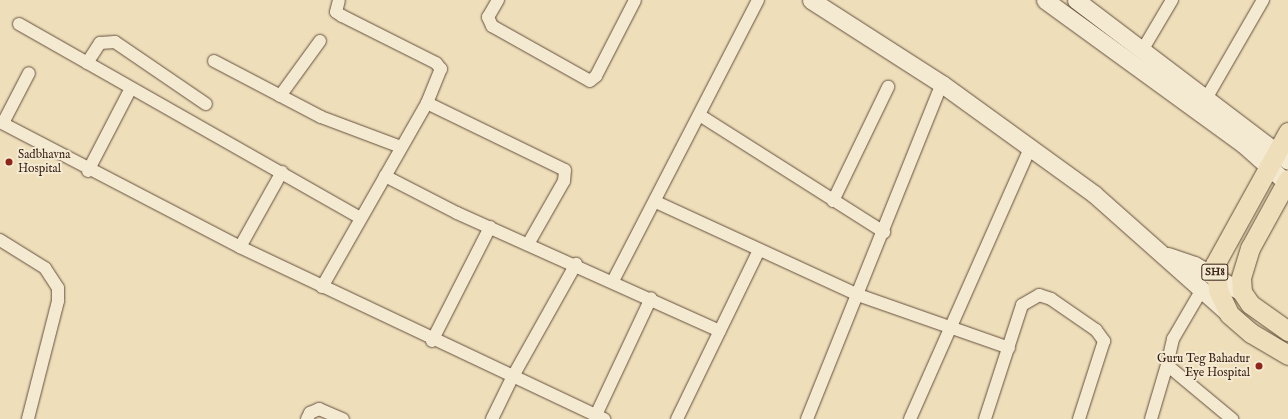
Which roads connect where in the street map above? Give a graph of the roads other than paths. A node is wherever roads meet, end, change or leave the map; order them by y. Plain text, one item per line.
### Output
1 (339, 0) edge
2 (498, 0) edge
3 (635, 0) edge
4 (758, 0) edge
5 (811, 0) edge
6 (1045, 0) edge
7 (1076, 0) edge
8 (1172, 0) edge
9 (1263, 0) edge
10 (19, 24) dead end
11 (320, 41) dead end
12 (1143, 49) junction
13 (214, 61) dead end
14 (87, 63) junction
15 (29, 73) dead end
16 (942, 84) junction
17 (888, 88) dead end
18 (130, 90) junction
19 (280, 96) junction
20 (1207, 97) junction
21 (427, 103) junction
22 (206, 104) dead end
23 (701, 116) junction
24 (1, 123) edge
25 (1288, 132) edge
26 (401, 147) junction
27 (1030, 148) junction
28 (1282, 156) edge
29 (1266, 168) junction
30 (88, 171) junction
31 (282, 172) junction
32 (385, 176) junction
33 (1287, 181) edge
34 (833, 201) junction
35 (656, 202) junction
36 (361, 218) junction
37 (490, 227) junction
38 (884, 232) junction
39 (0, 240) edge
40 (528, 244) junction
41 (240, 247) junction
42 (759, 250) junction
43 (1168, 256) junction
44 (576, 264) junction
45 (1215, 276) junction
46 (613, 281) junction
47 (322, 287) junction
48 (1202, 291) junction
49 (1242, 292) junction
50 (858, 295) junction
51 (651, 298) junction
52 (1229, 314) junction
53 (950, 327) junction
54 (720, 331) junction
55 (1288, 332) edge
56 (432, 341) junction
57 (1009, 348) junction
58 (1288, 355) edge
59 (1166, 365) junction
60 (512, 378) junction
61 (600, 417) edge
62 (1224, 417) edge
63 (28, 419) edge
64 (307, 419) edge
65 (343, 419) edge
66 (492, 419) edge
67 (677, 419) edge
68 (807, 419) edge
69 (910, 419) edge
70 (985, 419) edge
71 (1079, 419) edge
72 (1151, 419) edge

1 - 21 street
2 - 3 street
4 - 23 street
5 - 16 main road
6 - 29 main road
7 - 12 main road
8 - 12 street
9 - 20 street
10 - 14 street
11 - 19 street
12 - 20 main road
13 - 19 street
14 - 18 street
14 - 22 street
15 - 24 street
16 - 27 main road
16 - 38 street
17 - 34 street
18 - 30 street
18 - 31 street
19 - 26 street
20 - 28 main road
21 - 26 street
21 - 40 street
23 - 34 street
23 - 35 street
24 - 30 street
25 - 28 main road, SH8
26 - 32 street
27 - 43 main road
27 - 53 street
28 - 29 main road, SH8
29 - 33 main road
29 - 45 main road, SH8
30 - 41 street
31 - 36 street
31 - 41 street
32 - 36 street
32 - 37 street
33 - 49 main road, SH8
34 - 38 street
35 - 42 street
35 - 46 street
36 - 47 street
37 - 40 street
37 - 56 street
38 - 50 street
39 - 63 street
40 - 44 street
41 - 47 street
42 - 50 street
42 - 54 street
43 - 45 main road
43 - 48 main road
44 - 46 street
44 - 60 street
45 - 49 main road
45 - 52 main road, SH8
46 - 51 street
47 - 56 street
48 - 52 main road
48 - 59 street
49 - 55 main road, SH8
50 - 53 street
50 - 68 street
51 - 54 street
51 - 61 street
52 - 58 main road, SH8
53 - 57 street
53 - 69 street
54 - 67 street
56 - 60 street
57 - 70 street
57 - 71 street
59 - 62 street
59 - 72 street
60 - 61 street
60 - 66 street
64 - 65 street

